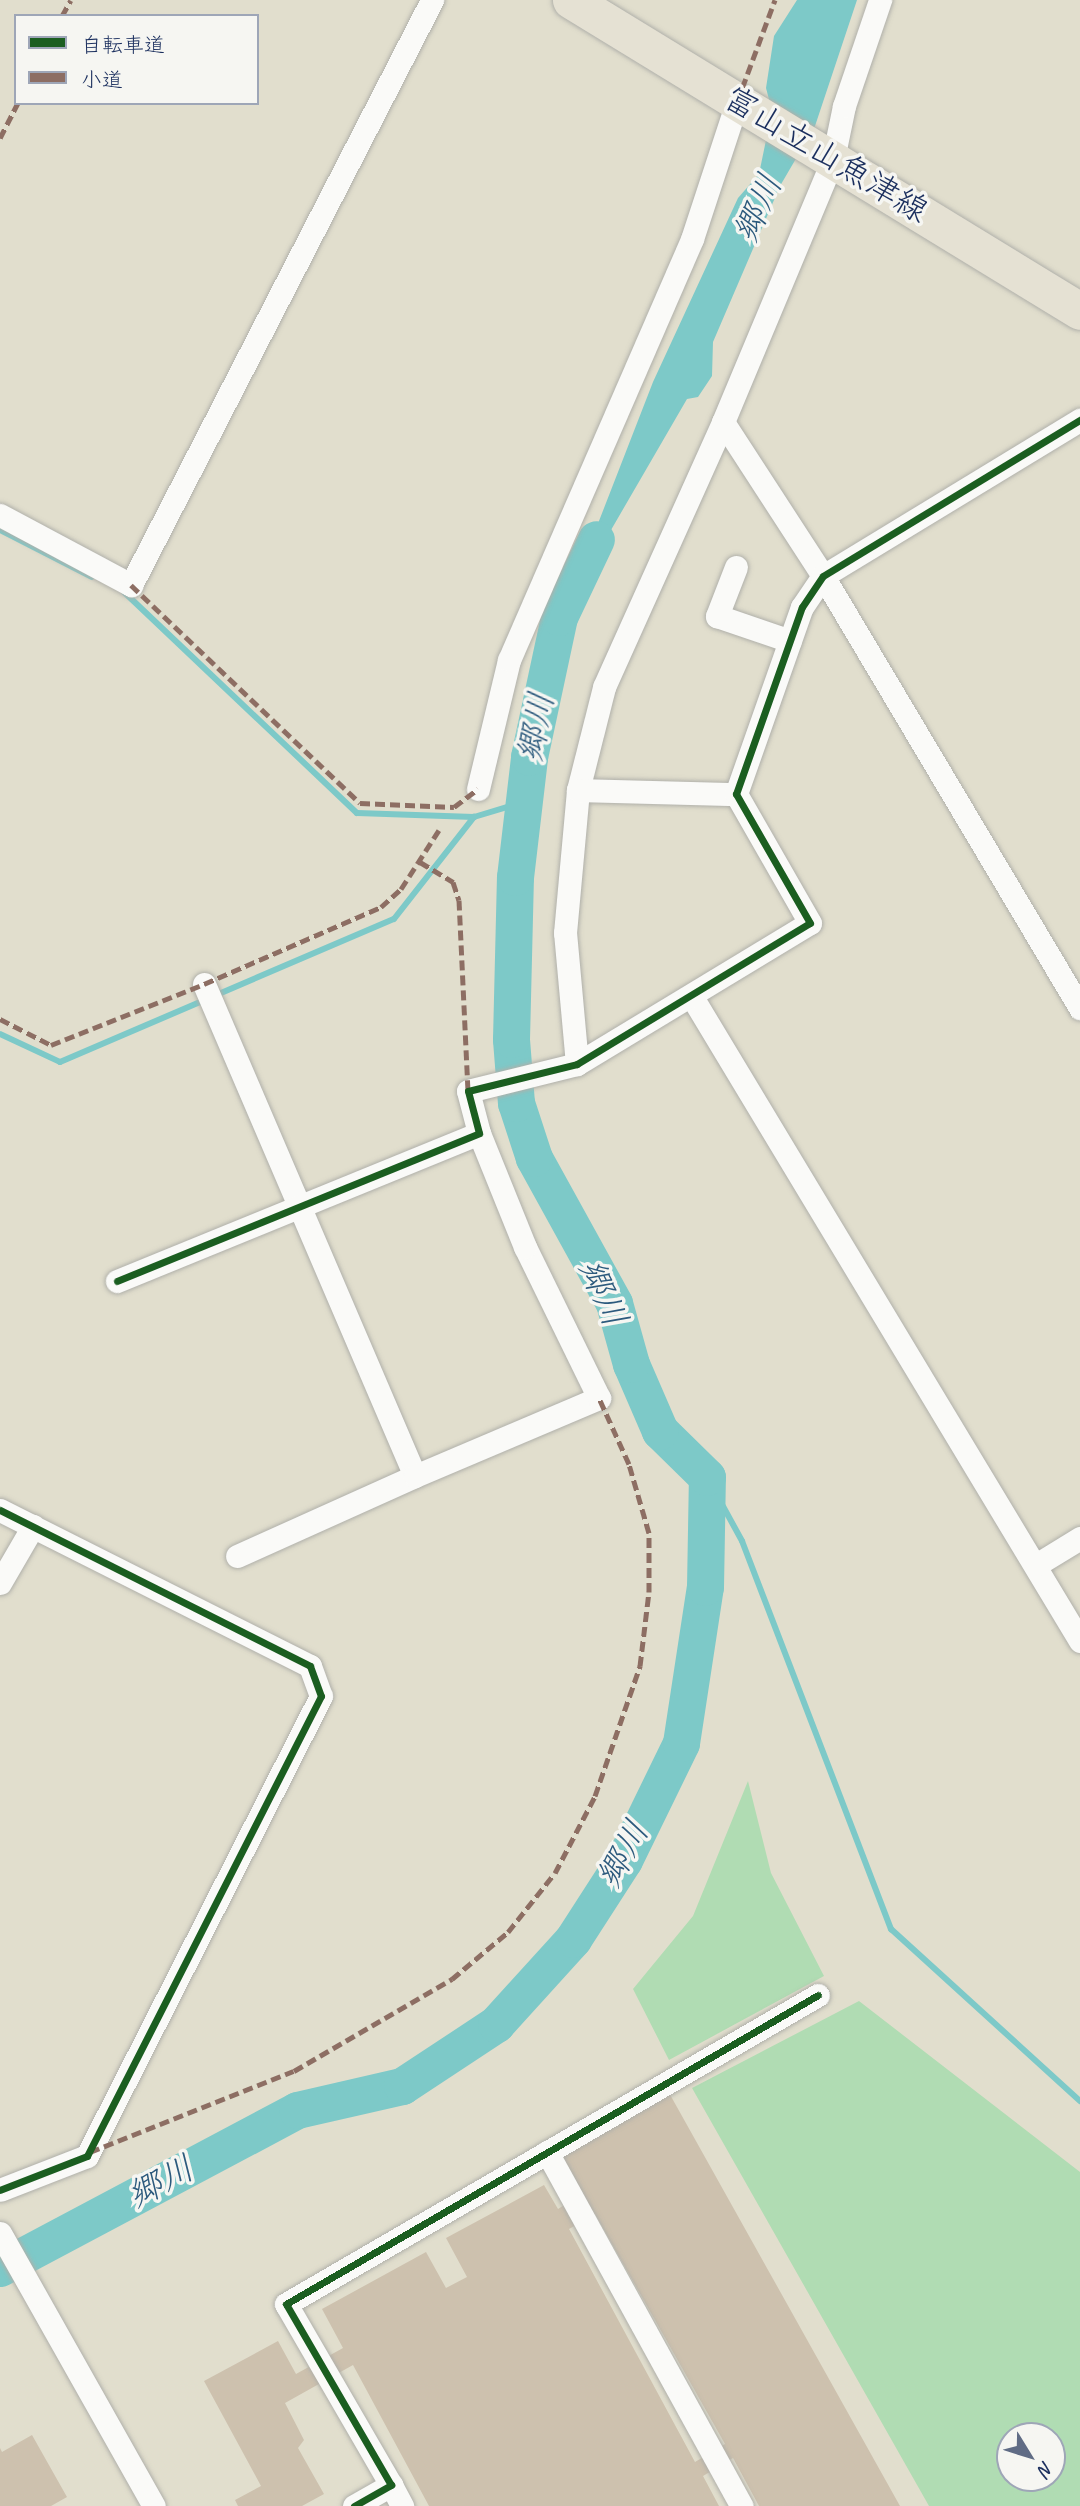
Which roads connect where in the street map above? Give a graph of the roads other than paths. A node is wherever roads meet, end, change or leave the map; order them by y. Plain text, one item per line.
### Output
1 (432, 0) edge
2 (571, 0) edge
3 (880, 0) edge
4 (737, 102) junction
5 (827, 155) junction
6 (1077, 301) edge
7 (1080, 420) edge
8 (723, 422) junction
9 (0, 515) edge
10 (736, 567) dead end
11 (823, 576) junction
12 (790, 642) junction
13 (478, 789) dead end
14 (578, 790) junction
15 (736, 793) junction
16 (204, 984) dead end
17 (692, 997) junction
18 (1080, 1008) edge
19 (577, 1064) junction
20 (480, 1133) junction
21 (299, 1209) junction
22 (117, 1281) dead end
23 (415, 1476) junction
24 (0, 1510) edge
25 (33, 1527) junction
26 (1080, 1538) edge
27 (237, 1556) dead end
28 (1036, 1565) junction
29 (0, 1583) edge
30 (1080, 1642) edge
31 (818, 1995) dead end
32 (547, 2152) junction
33 (0, 2190) edge
34 (0, 2233) edge
35 (391, 2485) junction
36 (153, 2506) edge
37 (354, 2506) edge
38 (402, 2506) edge
39 (742, 2506) edge

1 - 9 street
2 - 4 main road, 富山立山魚津線
3 - 5 street
4 - 5 main road, 富山立山魚津線
4 - 13 street
5 - 6 main road, 富山立山魚津線
5 - 8 street
7 - 11 street
8 - 11 street
8 - 14 street
10 - 12 street
11 - 12 street
11 - 18 street
12 - 15 street
14 - 15 street
14 - 19 street
15 - 17 street
16 - 21 street
17 - 19 street
17 - 28 street
19 - 20 street
20 - 21 street
20 - 23 street
21 - 22 street
21 - 23 street
23 - 27 street
24 - 25 street
25 - 29 street
25 - 33 street
26 - 28 street
28 - 30 street
31 - 32 street
32 - 35 street
32 - 39 street
34 - 36 street
35 - 37 street
35 - 38 street

